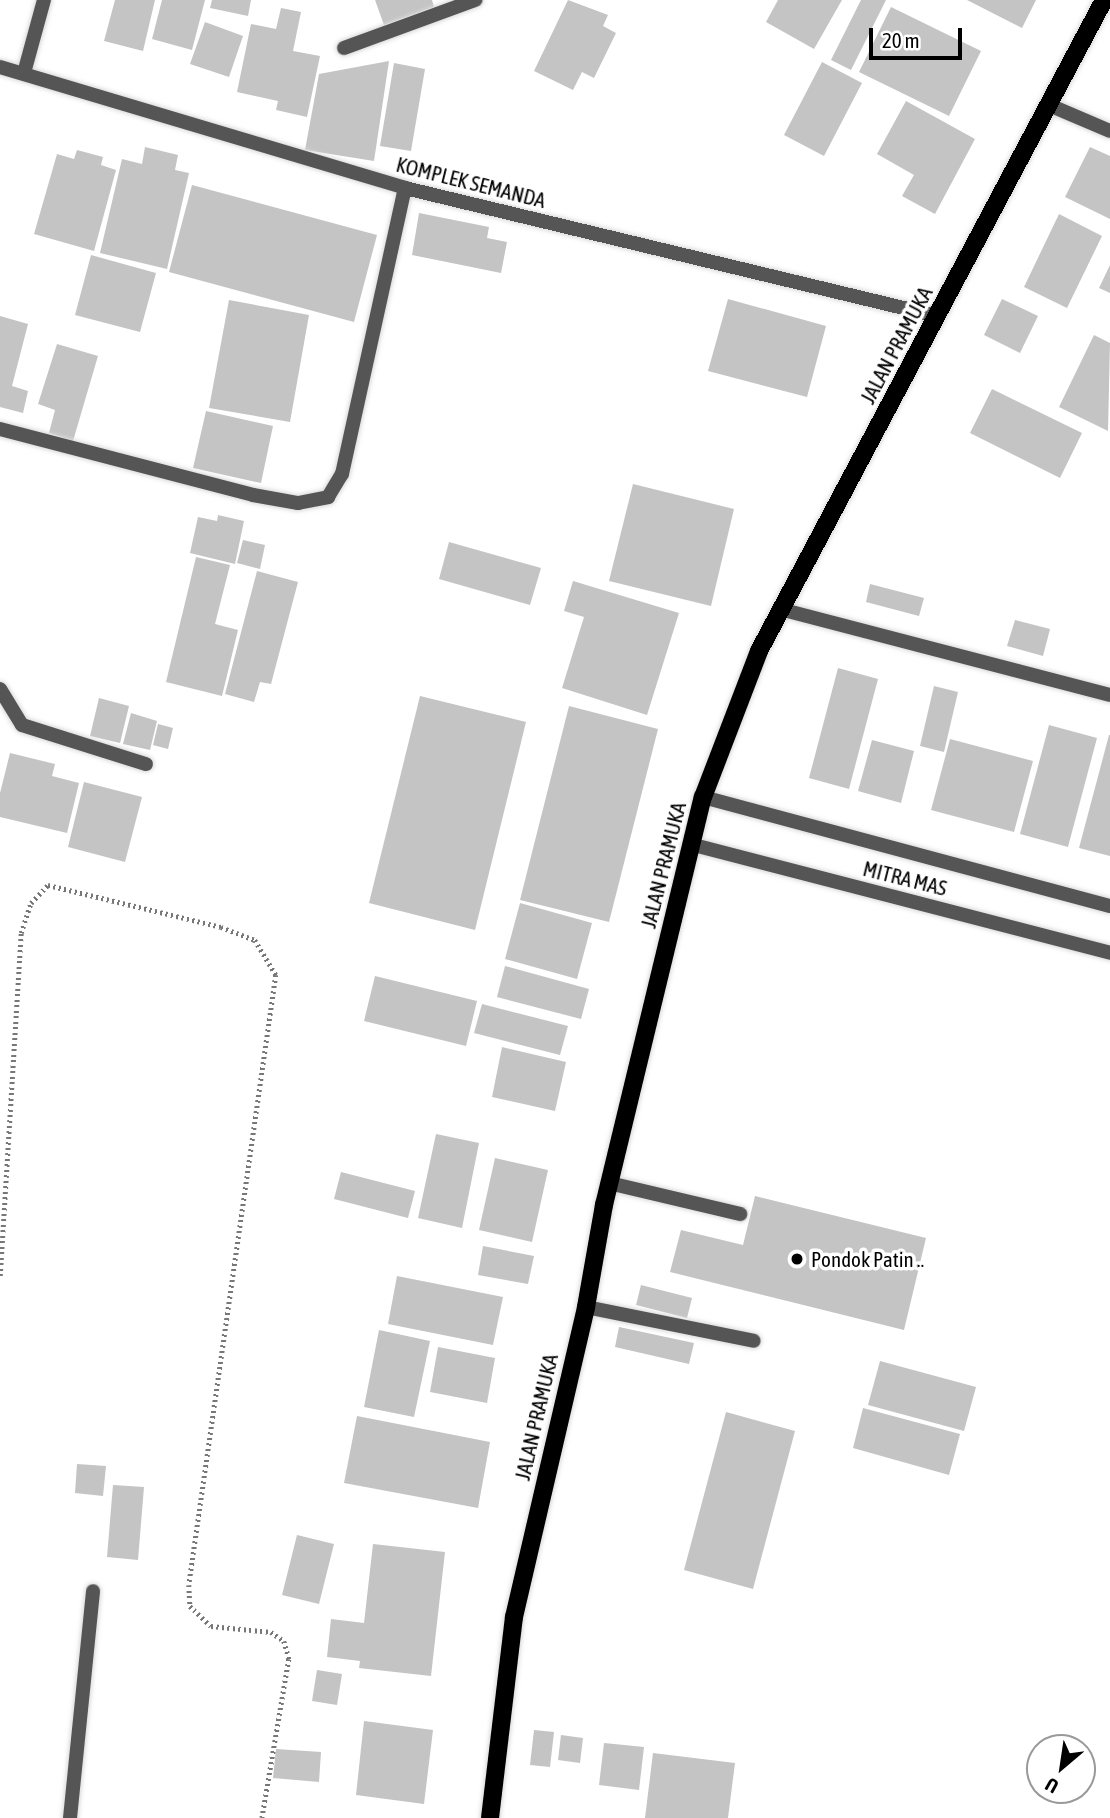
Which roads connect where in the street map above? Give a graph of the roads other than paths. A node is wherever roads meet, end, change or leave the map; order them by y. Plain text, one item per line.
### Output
1 (44, 0) edge
2 (475, 0) edge
3 (1104, 0) edge
4 (344, 47) dead end
5 (0, 67) edge
6 (24, 73) junction
7 (1049, 105) junction
8 (1110, 131) edge
9 (405, 188) junction
10 (937, 316) junction
11 (0, 429) edge
12 (780, 609) junction
13 (0, 689) edge
14 (1110, 695) edge
15 (146, 764) dead end
16 (703, 797) junction
17 (690, 844) junction
18 (1110, 906) edge
19 (1110, 953) edge
20 (609, 1183) junction
21 (740, 1214) dead end
22 (586, 1307) junction
23 (754, 1341) dead end
24 (93, 1591) dead end
25 (71, 1818) edge
26 (490, 1818) edge

1 - 6 street
2 - 4 street
3 - 7 main road, JALAN PRAMUKA
5 - 6 street, KOMPLEK SEMANDA
6 - 9 street, KOMPLEK SEMANDA
7 - 8 street
7 - 10 main road, JALAN PRAMUKA
9 - 10 street, KOMPLEK SEMANDA
9 - 11 street
10 - 12 main road, JALAN PRAMUKA
12 - 14 street
12 - 16 main road, JALAN PRAMUKA
13 - 15 street
16 - 17 main road, JALAN PRAMUKA
16 - 18 street, MITRA MAS
17 - 19 street, MITRA MAS
17 - 20 main road, JALAN PRAMUKA
20 - 21 street
20 - 22 main road, JALAN PRAMUKA
22 - 23 street
22 - 26 main road, JALAN PRAMUKA
24 - 25 street

